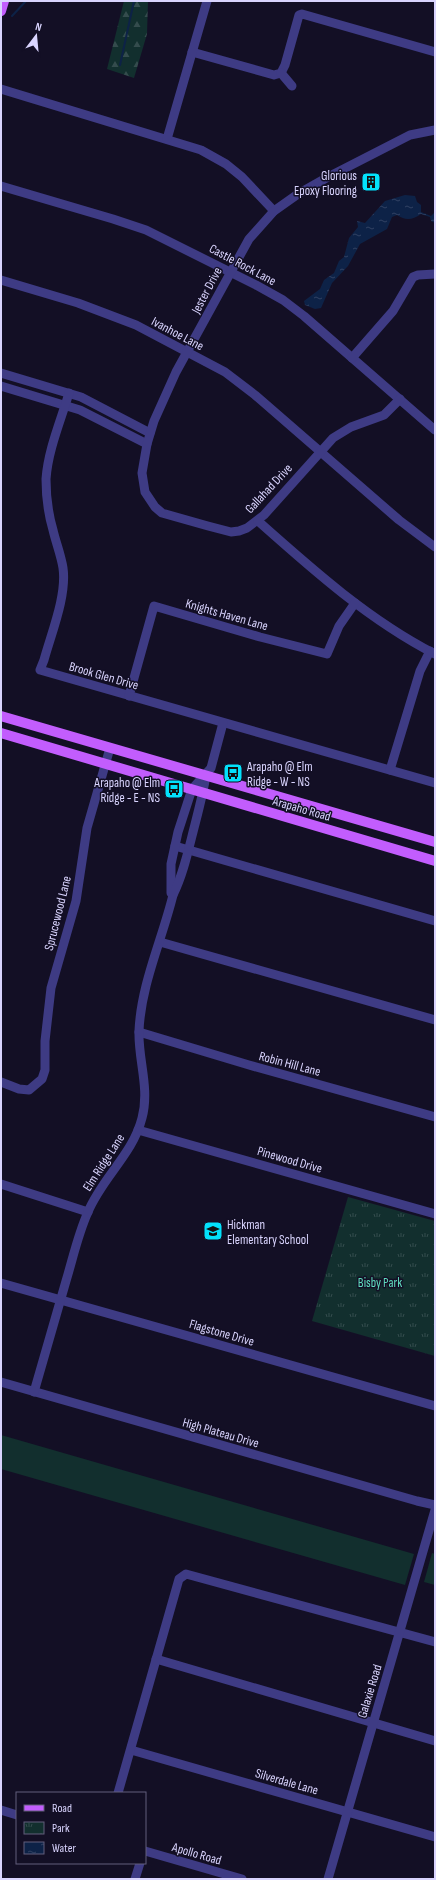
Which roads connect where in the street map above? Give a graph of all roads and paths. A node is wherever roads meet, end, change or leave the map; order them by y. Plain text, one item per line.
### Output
1 (4, 1) edge
2 (207, 1) edge
3 (1, 11) edge
4 (192, 52) junction
5 (435, 52) edge
6 (281, 73) junction
7 (292, 86) dead end
8 (1, 89) edge
9 (435, 130) edge
10 (167, 139) junction
11 (1, 186) edge
12 (274, 211) junction
13 (230, 272) junction
14 (435, 274) edge
15 (1, 280) edge
16 (187, 352) junction
17 (352, 358) junction
18 (1, 373) edge
19 (1, 386) edge
20 (69, 393) junction
21 (400, 399) junction
22 (65, 405) junction
23 (435, 430) edge
24 (150, 433) junction
25 (147, 444) junction
26 (319, 452) junction
27 (258, 521) junction
28 (435, 547) edge
29 (355, 603) junction
30 (432, 652) edge
31 (129, 696) junction
32 (1, 716) edge
33 (223, 723) junction
34 (1, 733) edge
35 (110, 748) junction
36 (105, 763) junction
37 (390, 770) junction
38 (206, 775) junction
39 (435, 783) edge
40 (192, 789) junction
41 (203, 792) junction
42 (435, 842) edge
43 (175, 846) junction
44 (188, 850) junction
45 (435, 861) edge
46 (173, 896) junction
47 (435, 920) edge
48 (160, 942) junction
49 (435, 1020) edge
50 (139, 1032) junction
51 (1, 1082) edge
52 (435, 1117) edge
53 (138, 1130) junction
54 (1, 1184) edge
55 (88, 1212) junction
56 (435, 1214) edge
57 (1, 1283) edge
58 (60, 1299) junction
59 (1, 1382) edge
60 (34, 1392) junction
61 (435, 1406) edge
62 (435, 1505) edge
63 (435, 1510) edge
64 (400, 1632) junction
65 (435, 1642) edge
66 (156, 1659) junction
67 (373, 1722) junction
68 (435, 1741) edge
69 (131, 1750) junction
70 (118, 1792) edge
71 (1, 1810) edge
72 (347, 1812) junction
73 (16, 1815) edge
74 (435, 1837) edge
75 (146, 1851) edge
76 (140, 1864) edge
77 (230, 1877) edge
78 (135, 1879) edge
79 (242, 1879) edge
80 (328, 1879) edge

1 - 3 main road
2 - 4 street
4 - 6 street
4 - 10 street
5 - 6 street
6 - 7 street
8 - 10 street
9 - 12 street, Jester Drive
10 - 12 street
11 - 13 street, Castle Rock Lane
12 - 13 street, Jester Drive
13 - 16 street, Jester Drive
13 - 17 street, Castle Rock Lane
14 - 17 street
15 - 16 street, Ivanhoe Lane
16 - 24 street, Jester Drive
16 - 26 street, Ivanhoe Lane
17 - 21 street, Castle Rock Lane
18 - 20 street
19 - 22 street
20 - 22 street, Brook Glen Drive
20 - 24 street
21 - 23 street, Castle Rock Lane
21 - 26 street, Gallahad Drive
22 - 25 street
22 - 31 street, Brook Glen Drive
24 - 25 street, Jester Drive
25 - 27 street, Gallahad Drive
26 - 27 street, Gallahad Drive
26 - 28 street, Ivanhoe Lane
27 - 29 street
29 - 30 street
29 - 31 street, Knights Haven Lane
30 - 37 street
31 - 33 street, Brook Glen Drive
32 - 35 main road, Arapaho Road
33 - 37 street, Brook Glen Drive
33 - 38 street, Elm Ridge Lane
34 - 36 main road, Arapaho Road
35 - 36 street, Sprucewood Lane
35 - 38 main road, Arapaho Road
36 - 40 main road, Arapaho Road
36 - 51 street, Sprucewood Lane
37 - 39 street, Brook Glen Drive
38 - 40 street, Elm Ridge Lane
38 - 41 street, Elm Ridge Lane
38 - 42 main road, Arapaho Road
40 - 41 main road, Arapaho Road
40 - 43 street, Elm Ridge Lane
41 - 44 street, Elm Ridge Lane
41 - 45 main road, Arapaho Road
43 - 44 street
43 - 46 street, Elm Ridge Lane
44 - 46 street, Elm Ridge Lane
44 - 47 street
46 - 48 street, Elm Ridge Lane
48 - 49 street
48 - 50 street, Elm Ridge Lane
50 - 52 street, Robin Hill Lane
50 - 53 street, Elm Ridge Lane
53 - 55 street, Elm Ridge Lane
53 - 56 street, Pinewood Drive
54 - 55 street
55 - 58 street, Elm Ridge Lane
57 - 58 street, Flagstone Drive
58 - 60 street, Elm Ridge Lane
58 - 61 street, Flagstone Drive
59 - 60 street, High Plateau Drive
60 - 62 street, High Plateau Drive
63 - 64 street, Galaxie Road
64 - 65 street
64 - 66 street
64 - 67 street, Galaxie Road
66 - 67 street
66 - 69 street
67 - 68 street
67 - 72 street, Galaxie Road
69 - 70 street
69 - 72 street, Silverdale Lane
71 - 73 street
72 - 74 street, Silverdale Lane
72 - 80 street, Galaxie Road
75 - 77 street, Apollo Road
76 - 78 street
77 - 79 street, Apollo Road

